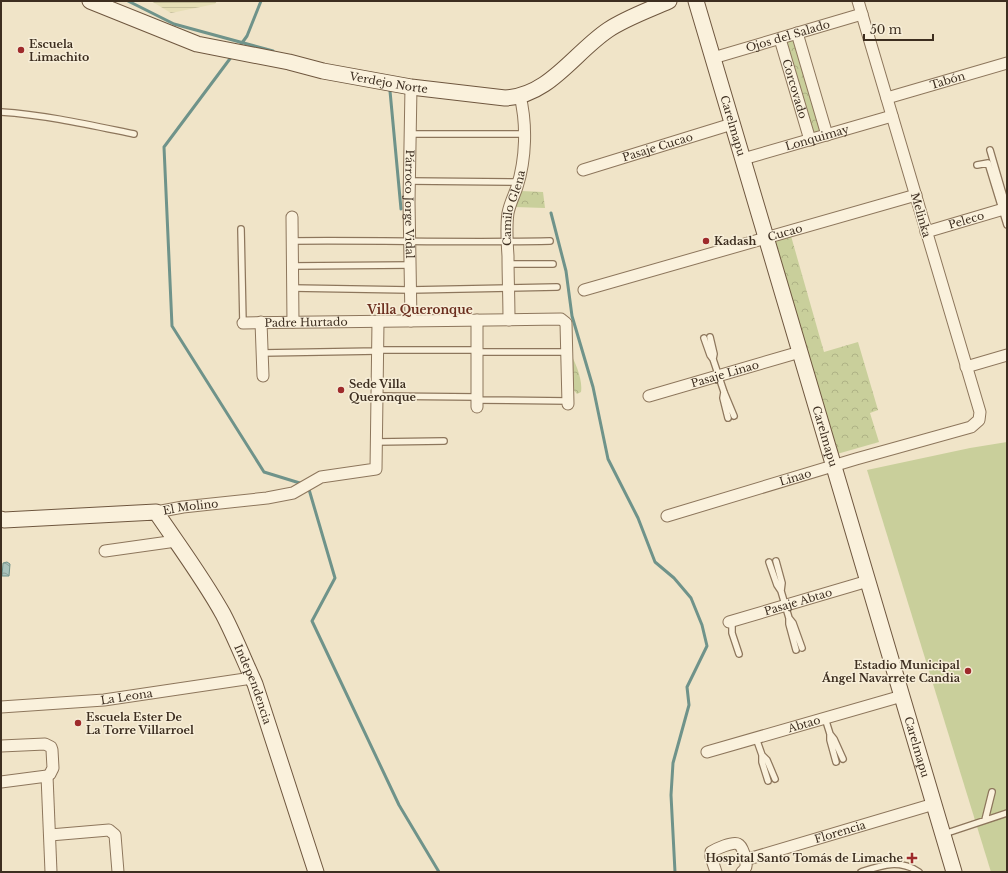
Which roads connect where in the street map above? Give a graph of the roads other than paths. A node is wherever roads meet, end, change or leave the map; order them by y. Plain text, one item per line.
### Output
1 (90, 1) edge
2 (669, 1) edge
3 (696, 1) edge
4 (858, 1) edge
5 (862, 14) junction
6 (797, 33) junction
7 (780, 38) junction
8 (713, 58) junction
9 (1007, 63) edge
10 (410, 88) junction
11 (520, 96) junction
12 (887, 98) junction
13 (1, 112) edge
14 (892, 116) junction
15 (732, 124) junction
16 (134, 134) dead end
17 (410, 134) junction
18 (524, 134) junction
19 (827, 135) junction
20 (810, 140) junction
21 (990, 150) dead end
22 (743, 159) junction
23 (977, 165) dead end
24 (583, 170) dead end
25 (410, 181) junction
26 (518, 182) junction
27 (916, 195) junction
28 (1006, 209) edge
29 (292, 217) dead end
30 (1007, 225) edge
31 (241, 229) dead end
32 (926, 232) junction
33 (766, 238) junction
34 (410, 240) junction
35 (292, 241) junction
36 (550, 241) dead end
37 (507, 242) junction
38 (508, 264) junction
39 (553, 264) dead end
40 (292, 266) junction
41 (410, 266) junction
42 (556, 287) dead end
43 (292, 288) junction
44 (508, 289) junction
45 (410, 290) junction
46 (584, 290) dead end
47 (476, 320) junction
48 (509, 320) junction
49 (411, 321) junction
50 (243, 322) joint
51 (261, 322) junction
52 (293, 322) junction
53 (378, 322) junction
54 (707, 337) dead end
55 (378, 350) junction
56 (477, 351) junction
57 (567, 352) junction
58 (800, 352) junction
59 (262, 353) junction
60 (1007, 355) edge
61 (966, 367) junction
62 (263, 376) dead end
63 (720, 376) junction
64 (724, 392) junction
65 (377, 396) junction
66 (649, 396) dead end
67 (477, 401) junction
68 (568, 403) joint
69 (734, 416) dead end
70 (728, 418) dead end
71 (971, 426) joint
72 (444, 441) dead end
73 (376, 442) junction
74 (834, 466) junction
75 (156, 512) junction
76 (667, 516) dead end
77 (1, 519) edge
78 (176, 541) junction
79 (105, 551) dead end
80 (776, 561) dead end
81 (769, 562) dead end
82 (868, 581) junction
83 (781, 591) junction
84 (786, 605) junction
85 (730, 621) joint
86 (799, 649) dead end
87 (739, 654) dead end
88 (252, 678) junction
89 (902, 696) junction
90 (1, 707) edge
91 (826, 718) junction
92 (830, 734) junction
93 (756, 738) junction
94 (1, 746) edge
95 (707, 752) dead end
96 (762, 755) junction
97 (843, 759) dead end
98 (836, 762) dead end
99 (47, 776) junction
100 (775, 779) dead end
101 (768, 781) dead end
102 (1, 782) edge
103 (992, 792) dead end
104 (934, 804) junction
105 (1007, 813) edge
106 (985, 820) junction
107 (943, 834) junction
108 (50, 835) junction
109 (745, 860) junction
110 (51, 872) edge
111 (118, 872) edge
112 (316, 872) edge
113 (716, 872) edge
114 (742, 872) edge
115 (861, 872) edge
116 (919, 872) edge
117 (954, 872) edge

1 - 10 street, Verdejo Norte
2 - 11 street, Verdejo Norte
3 - 8 street, Carelmapu
4 - 5 street, Melinka
5 - 6 street, Ojos del Salado
5 - 12 street, Melinka
6 - 7 street, Ojos del Salado
6 - 19 street
7 - 8 street, Ojos del Salado
7 - 20 street, Corcovado
8 - 15 street, Carelmapu
9 - 12 street, Tabón
10 - 11 street, Verdejo Norte
10 - 17 street, Párroco Jorge Vidal
11 - 18 street, Camilo Glena
12 - 14 street, Melinka
13 - 16 lane
14 - 19 street, Lonquimay
14 - 27 street, Melinka
15 - 22 street, Carelmapu
15 - 24 street, Pasaje Cucao
17 - 18 lane
17 - 25 street, Párroco Jorge Vidal
18 - 26 street, Camilo Glena
19 - 20 street, Lonquimay
20 - 22 street, Lonquimay
21 - 28 lane
22 - 33 street, Carelmapu
23 - 28 lane
25 - 26 lane
25 - 34 street, Párroco Jorge Vidal
26 - 37 street, Camilo Glena
27 - 32 street, Melinka
27 - 33 street, Cucao
28 - 30 lane
28 - 32 street, Peleco
29 - 35 street
31 - 50 lane
32 - 61 street, Melinka
33 - 46 street, Cucao
33 - 58 street, Carelmapu
34 - 35 lane
34 - 37 lane
34 - 41 street, Párroco Jorge Vidal
35 - 40 street
36 - 37 lane
37 - 38 street, Camilo Glena
38 - 39 lane
38 - 44 street, Camilo Glena
40 - 41 lane
40 - 43 street
41 - 45 street, Párroco Jorge Vidal
42 - 44 lane
43 - 45 lane
43 - 52 street
44 - 45 lane
44 - 48 street, Camilo Glena
45 - 49 street, Párroco Jorge Vidal
47 - 48 street, Padre Hurtado
47 - 49 street, Padre Hurtado
47 - 56 street
48 - 57 street, Padre Hurtado
49 - 53 street, Padre Hurtado
50 - 51 street, Padre Hurtado
51 - 52 street, Padre Hurtado
51 - 59 street
52 - 53 street, Padre Hurtado
53 - 55 street
54 - 63 lane
55 - 56 lane
55 - 59 lane
55 - 65 street
56 - 57 lane
56 - 67 street
57 - 68 street
58 - 63 street, Pasaje Linao
58 - 74 street, Carelmapu
59 - 62 street
60 - 61 street
61 - 71 street, Melinka
63 - 64 lane
63 - 66 street, Pasaje Linao
64 - 69 lane
64 - 70 lane
65 - 67 lane
65 - 73 street
67 - 68 lane
71 - 74 street, Linao
72 - 73 lane
73 - 75 street, El Molino
74 - 76 street, Linao
74 - 82 street, Carelmapu
75 - 77 street, El Molino
75 - 78 street, Independencia
78 - 79 street
78 - 88 street, Independencia
80 - 83 lane
81 - 83 lane
82 - 84 street, Pasaje Abtao
82 - 89 street, Carelmapu
83 - 84 lane
84 - 85 street, Pasaje Abtao
84 - 86 lane
85 - 87 lane
88 - 90 street, La Leona
88 - 112 street, Independencia
89 - 91 street, Abtao
89 - 104 street, Carelmapu
91 - 92 lane
91 - 93 street, Abtao
92 - 97 lane
92 - 98 lane
93 - 95 street, Abtao
93 - 96 lane
94 - 99 street
96 - 100 lane
96 - 101 lane
99 - 102 street
99 - 108 street
103 - 106 lane
104 - 107 street, Carelmapu
104 - 109 street, Florencia
105 - 106 lane
106 - 107 lane
107 - 117 street, Carelmapu
108 - 110 street
108 - 111 street
109 - 113 street
109 - 114 street
115 - 116 lane

